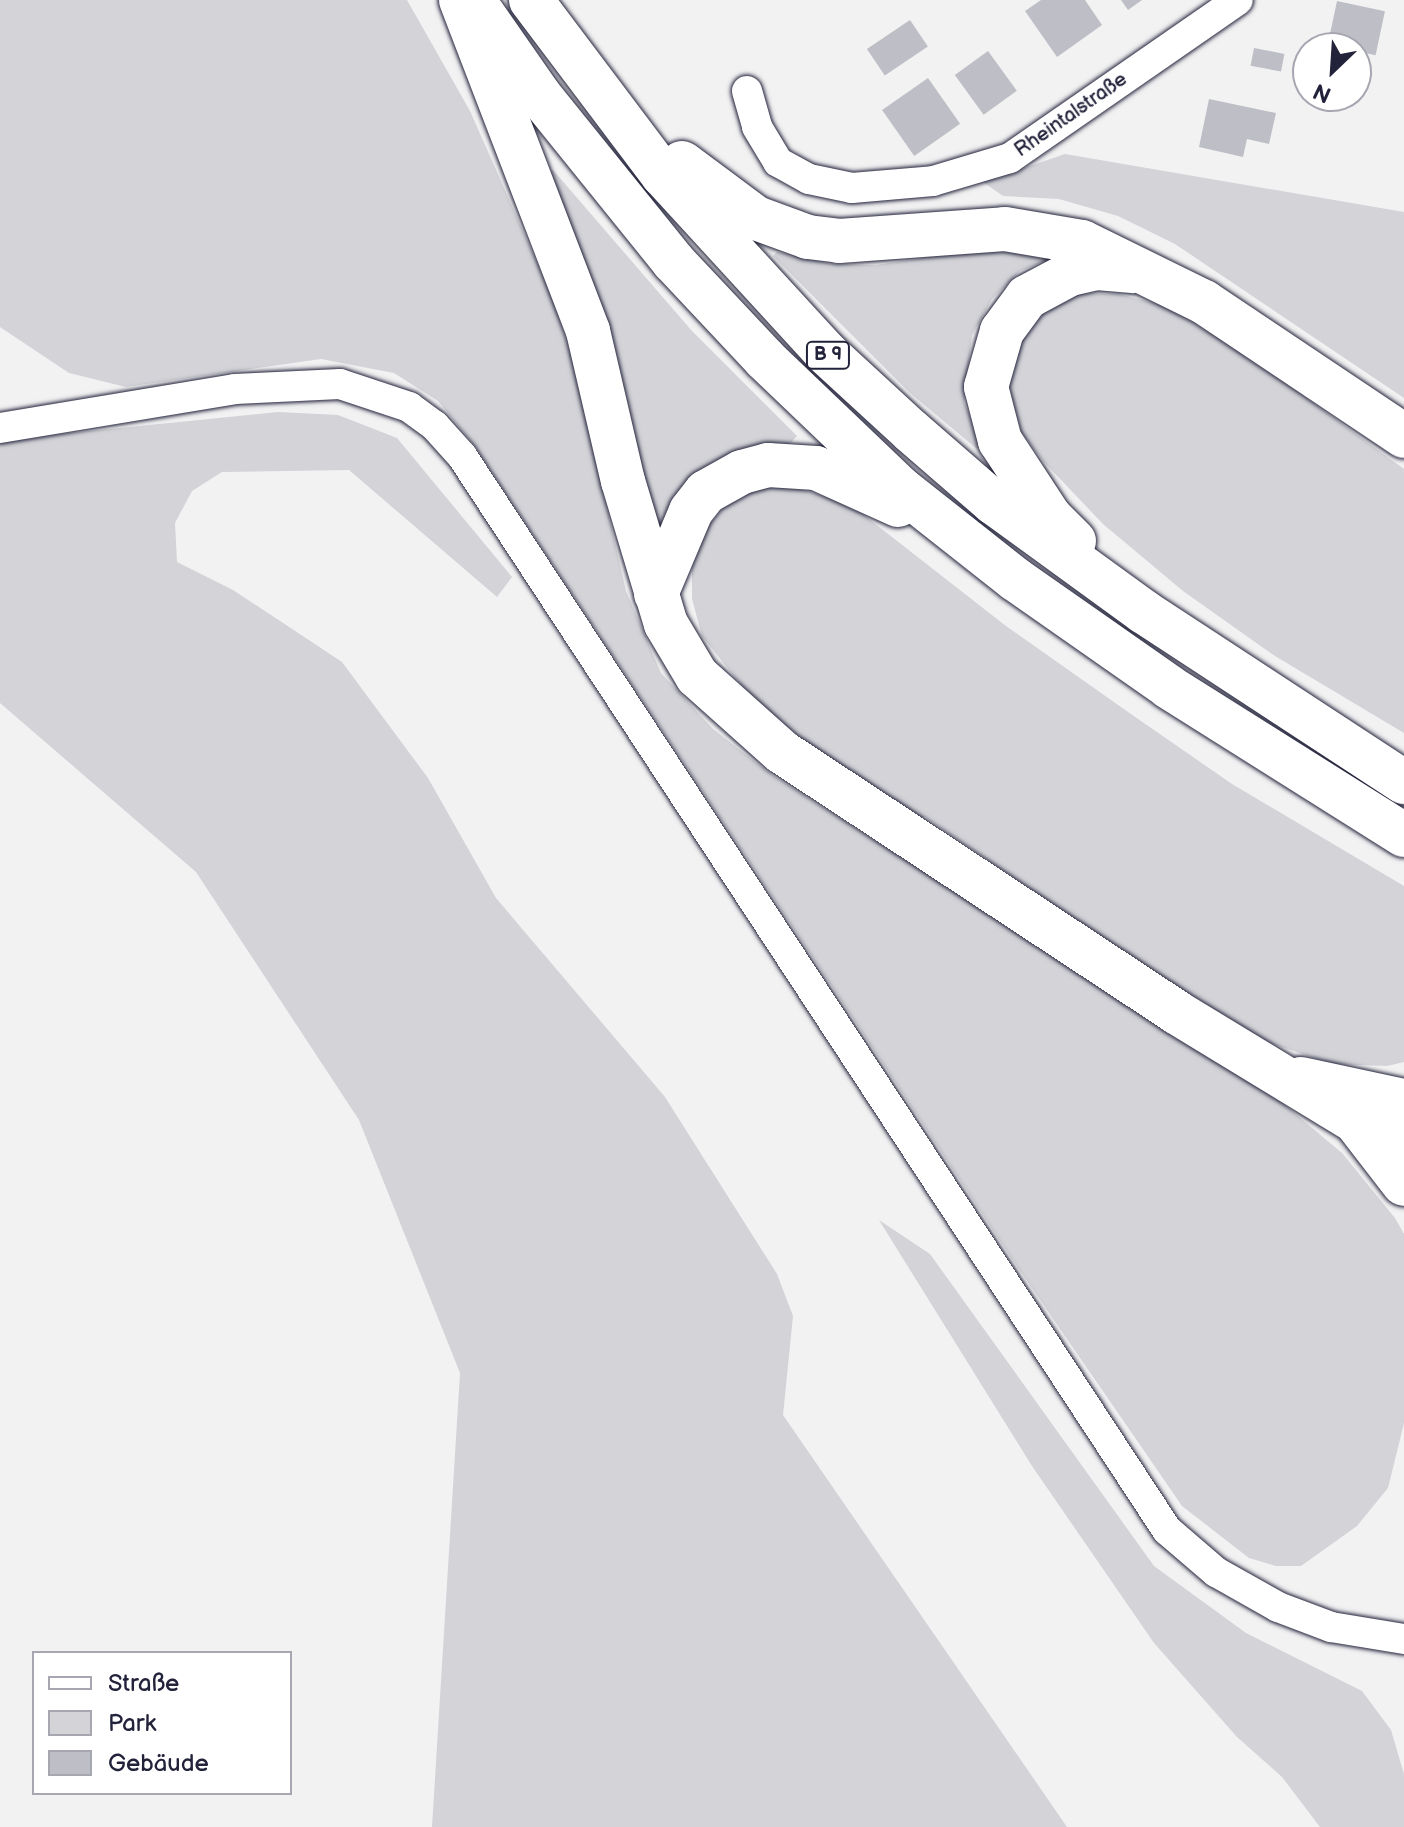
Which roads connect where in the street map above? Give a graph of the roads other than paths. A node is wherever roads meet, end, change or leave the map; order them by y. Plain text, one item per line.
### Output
1 (461, 0) edge
2 (474, 0) edge
3 (531, 0) edge
4 (1238, 0) edge
5 (562, 47) junction
6 (747, 91) dead end
7 (1145, 272) junction
8 (0, 428) edge
9 (1404, 436) edge
10 (1015, 579) junction
11 (656, 594) junction
12 (1144, 612) junction
13 (1404, 782) edge
14 (1404, 835) edge
15 (1384, 1099) edge
16 (1404, 1140) edge
17 (1404, 1184) edge
18 (1404, 1639) edge

1 - 11 highway
2 - 10 highway, B 9
3 - 5 highway, B 9
4 - 6 street, Rheintalstraße
5 - 7 highway
5 - 12 highway, B 9
7 - 9 highway
7 - 12 highway
8 - 18 street
10 - 11 highway
10 - 14 highway, B 9
11 - 15 highway
12 - 13 highway, B 9
15 - 16 highway
15 - 17 highway

